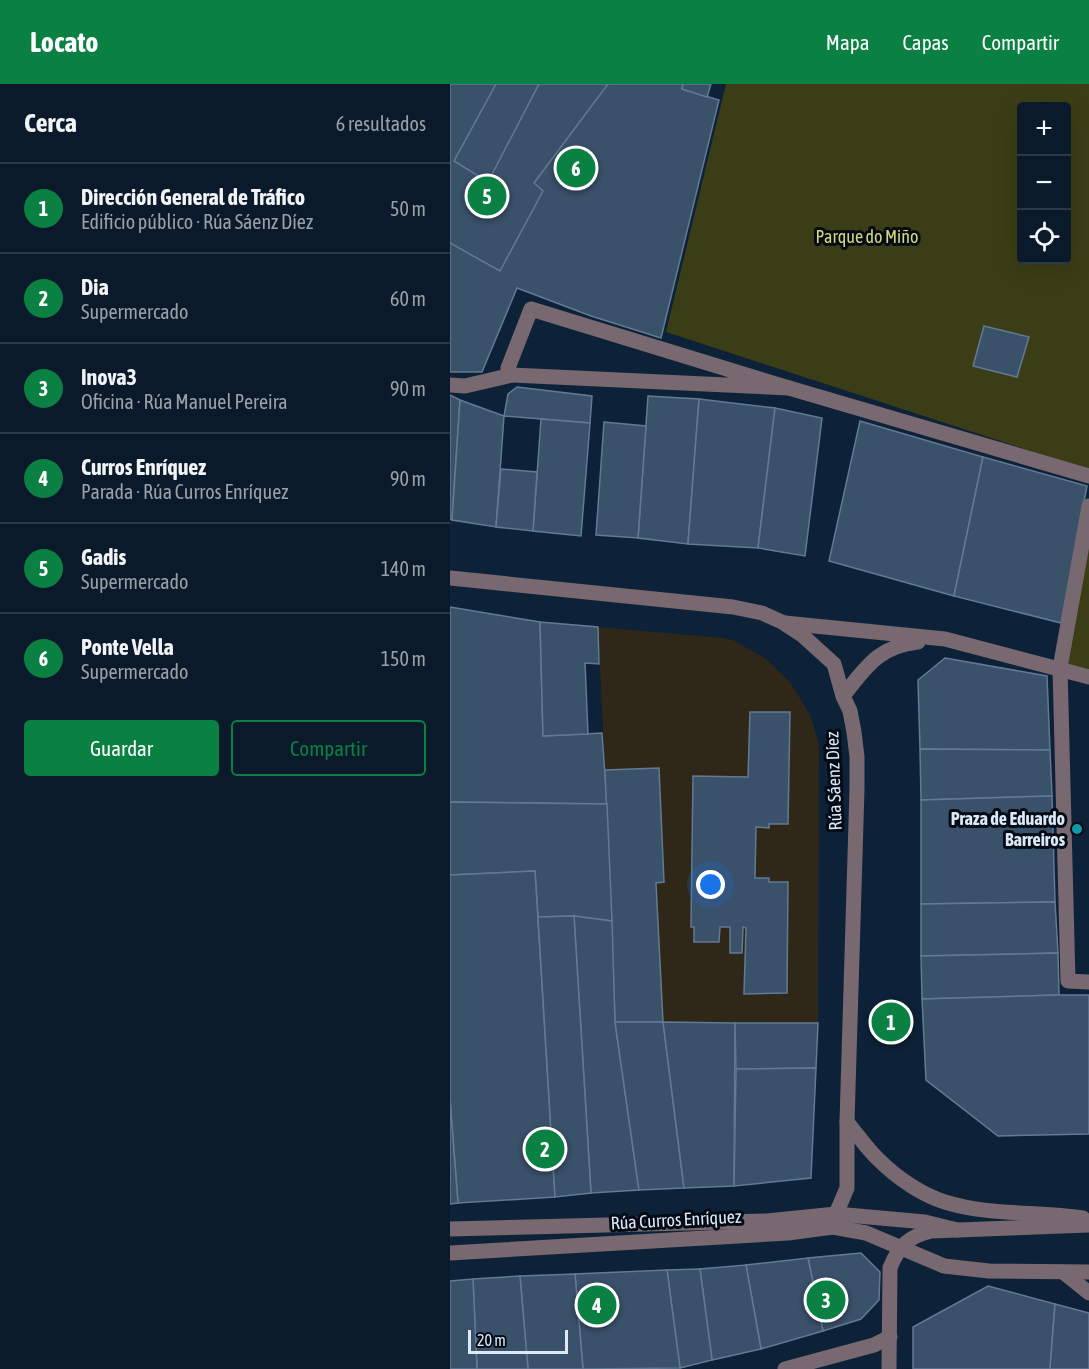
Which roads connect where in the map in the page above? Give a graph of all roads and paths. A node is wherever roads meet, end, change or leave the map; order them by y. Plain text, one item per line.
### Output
1 (512, 375) junction
2 (450, 385) edge
3 (789, 388) junction
4 (1089, 476) edge
5 (1089, 506) edge
6 (450, 578) edge
7 (782, 622) junction
8 (945, 639) junction
9 (1060, 668) junction
10 (1089, 677) edge
11 (843, 696) junction
12 (1089, 982) edge
13 (847, 1122) junction
14 (1089, 1219) edge
15 (834, 1221) junction
16 (1089, 1225) edge
17 (450, 1229) edge
18 (957, 1230) junction
19 (900, 1247) junction
20 (450, 1253) edge
21 (1063, 1272) junction
22 (1089, 1272) edge
23 (1089, 1293) edge
24 (890, 1336) junction
25 (785, 1369) edge
26 (889, 1369) edge

1 - 2 street
1 - 3 street
1 - 3 street
3 - 4 street
5 - 9 street
6 - 7 street, Rúa Sáenz Díez
7 - 8 street
7 - 11 street, Rúa Sáenz Díez
8 - 9 street
8 - 11 street
9 - 10 street
9 - 12 street
11 - 13 street, Rúa Sáenz Díez
13 - 14 street
13 - 15 street, Rúa Sáenz Díez
15 - 17 street
15 - 18 street
15 - 19 street, Rúa Curros Enríquez
15 - 20 street, Rúa Curros Enríquez
16 - 18 street
18 - 19 street
19 - 21 street, Rúa Curros Enríquez
19 - 24 street
21 - 22 street, Rúa Curros Enríquez
21 - 23 street
24 - 25 street
24 - 26 street

